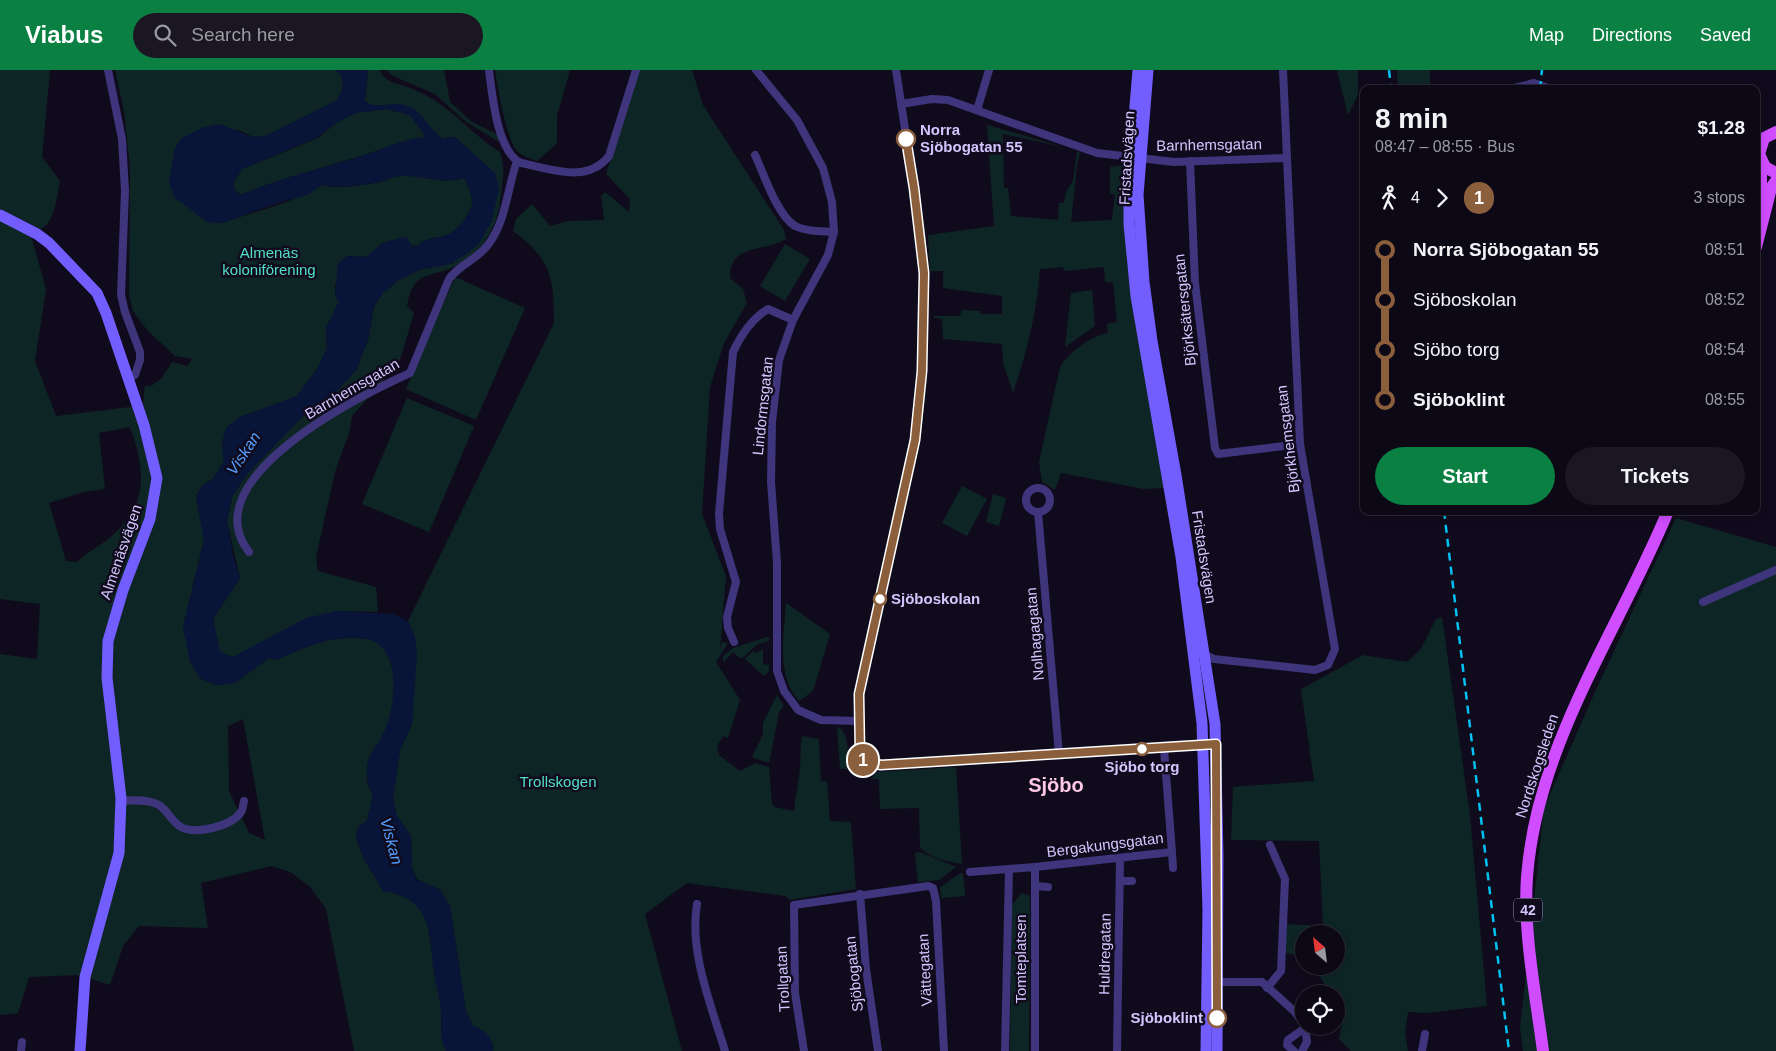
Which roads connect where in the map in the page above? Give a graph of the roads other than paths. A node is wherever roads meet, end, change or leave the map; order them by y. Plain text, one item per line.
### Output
1 (108, 70) edge
2 (489, 70) edge
3 (636, 70) edge
4 (756, 70) edge
5 (896, 70) edge
6 (989, 70) edge
7 (1138, 70) edge
8 (1148, 70) edge
9 (1283, 70) edge
10 (1526, 85) edge
11 (1539, 85) edge
12 (901, 104) junction
13 (977, 110) junction
14 (1776, 132) edge
15 (1760, 143) edge
16 (754, 155) dead end
17 (1135, 158) junction
18 (1287, 158) junction
19 (1760, 158) edge
20 (517, 161) junction
21 (1190, 161) junction
22 (1761, 163) junction
23 (1776, 173) edge
24 (1776, 181) edge
25 (1760, 197) edge
26 (0, 215) edge
27 (1760, 231) edge
28 (834, 232) junction
29 (793, 320) junction
30 (128, 378) junction
31 (1300, 444) junction
32 (1038, 512) dead end
33 (1666, 515) edge
34 (249, 552) dead end
35 (1776, 570) edge
36 (1703, 602) dead end
37 (734, 642) dead end
38 (1200, 652) junction
39 (858, 721) junction
40 (1216, 744) junction
41 (1203, 746) junction
42 (1164, 748) junction
43 (1059, 754) junction
44 (121, 801) junction
45 (244, 801) dead end
46 (1270, 845) dead end
47 (1172, 852) junction
48 (1120, 858) junction
49 (1035, 867) junction
50 (1173, 868) dead end
51 (1009, 869) junction
52 (970, 872) dead end
53 (1132, 881) dead end
54 (1035, 886) junction
55 (1048, 887) dead end
56 (1117, 887) junction
57 (860, 894) junction
58 (696, 904) dead end
59 (1212, 982) junction
60 (1267, 988) junction
61 (1295, 1012) edge
62 (1295, 1034) edge
63 (1425, 1034) dead end
64 (1307, 1035) edge
65 (22, 1042) dead end
66 (21, 1051) edge
67 (80, 1051) edge
68 (725, 1051) edge
69 (804, 1051) edge
70 (878, 1051) edge
71 (944, 1051) edge
72 (1005, 1051) edge
73 (1035, 1051) edge
74 (1117, 1051) edge
75 (1206, 1051) edge
76 (1217, 1051) edge
77 (1294, 1051) edge
78 (1302, 1051) edge
79 (1422, 1051) edge
80 (1543, 1051) edge

1 - 30 street
2 - 20 street
3 - 20 street
4 - 28 street, Lindormsgatan
5 - 12 street
6 - 13 street
7 - 17 street, Fristadsvägen
8 - 17 street, Fristadsvägen
9 - 18 street, Björkhemsgatan
10 - 11 street
12 - 13 street, Barnhemsgatan
12 - 39 street
13 - 17 street, Barnhemsgatan
14 - 15 main road
16 - 28 street
17 - 21 street, Barnhemsgatan
17 - 38 street, Fristadsvägen
18 - 21 street, Barnhemsgatan
18 - 31 street, Björkhemsgatan
19 - 22 main road
20 - 34 street, Barnhemsgatan
21 - 31 street, Björksätersgatan
22 - 23 main road
22 - 25 main road
24 - 27 main road
26 - 30 street, Almenäsvägen
28 - 29 street, Lindormsgatan
29 - 37 street
29 - 39 street, Lindormsgatan
30 - 44 street, Almenäsvägen
31 - 38 street, Björkhemsgatan
32 - 43 street, Nolhagagatan
33 - 80 main road, Nordskogsleden / 42
35 - 36 street
38 - 40 street, Fristadsvägen
38 - 41 street, Fristadsvägen
39 - 43 street
40 - 41 street
40 - 59 street, Fristadsvägen
41 - 42 street
41 - 59 street, Fristadsvägen
42 - 43 street
42 - 47 street, Bergakungsgatan
44 - 45 street
44 - 67 street, Almenäsvägen
46 - 60 street
47 - 48 street, Bergakungsgatan
47 - 50 street
48 - 49 street, Bergakungsgatan
48 - 56 street, Huldregatan
49 - 51 street, Bergakungsgatan
49 - 54 street, Tomteplatsen
51 - 52 street, Bergakungsgatan
51 - 72 street, Tomteplatsen
53 - 56 street
54 - 55 street
54 - 73 street, Tomteplatsen
56 - 74 street, Huldregatan
57 - 69 street, Trollgatan
57 - 70 street, Sjöbogatan
57 - 71 street, Vättegatan
58 - 68 street
59 - 60 street
59 - 75 street, Fristadsvägen
59 - 76 street, Fristadsvägen
60 - 61 street
62 - 77 street
63 - 79 street
64 - 78 street
65 - 66 street

